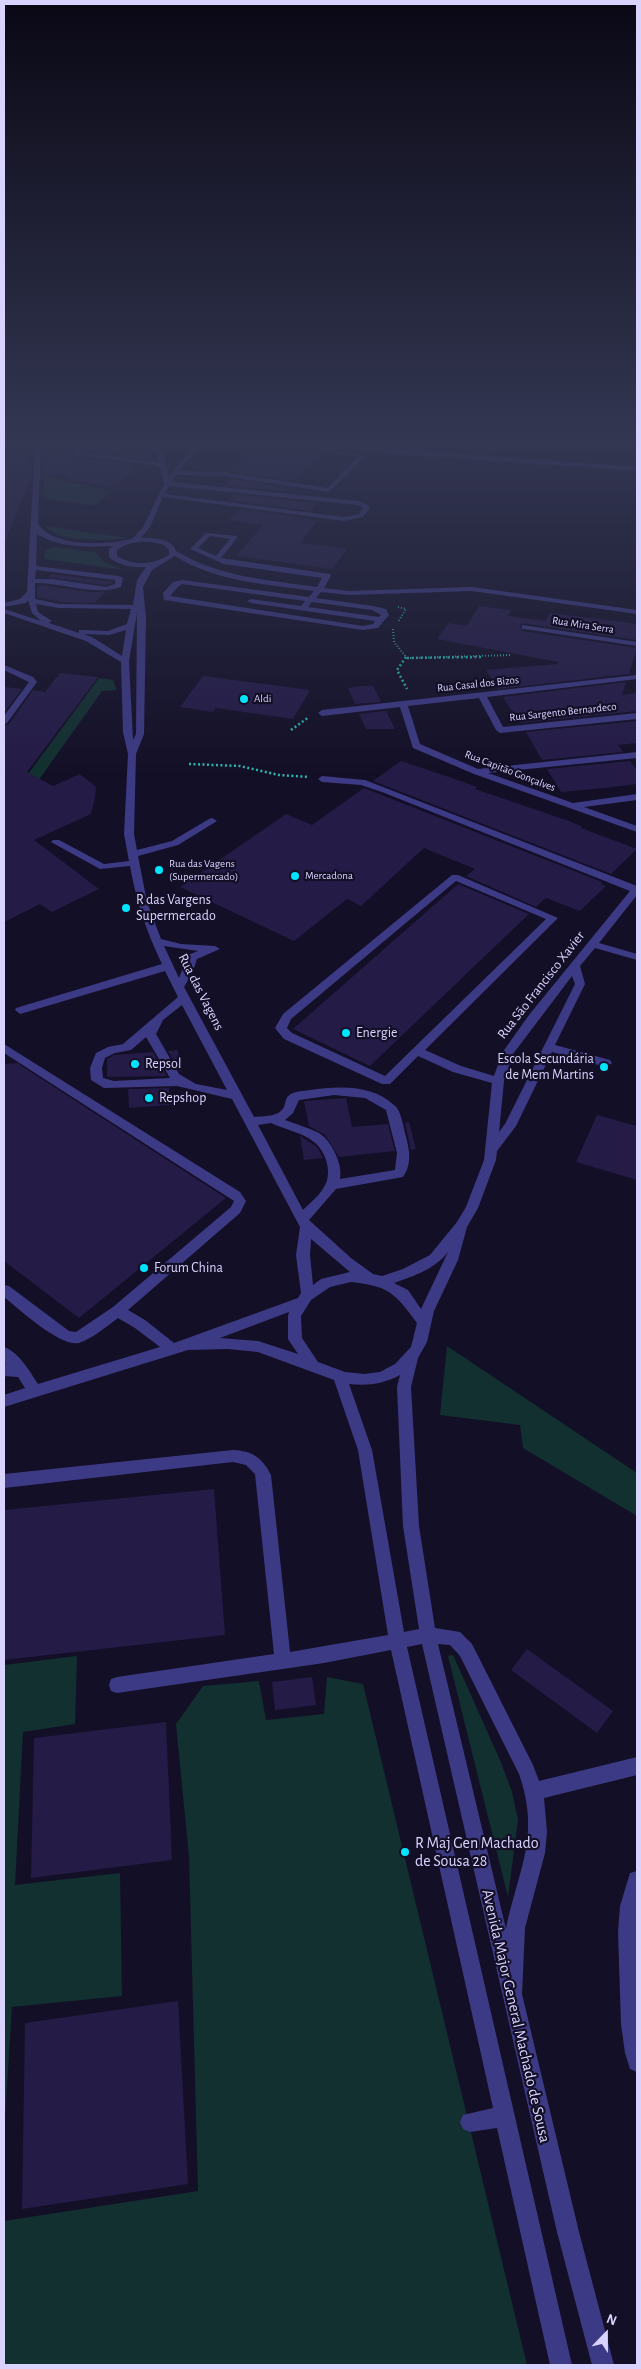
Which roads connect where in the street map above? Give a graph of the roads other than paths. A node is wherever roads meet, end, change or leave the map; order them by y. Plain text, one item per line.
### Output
1 (33, 556) edge
2 (112, 556) edge
3 (168, 556) edge
4 (179, 556) edge
5 (209, 556) edge
6 (220, 556) edge
7 (217, 559) junction
8 (159, 562) junction
9 (124, 563) junction
10 (191, 563) junction
11 (32, 568) junction
12 (32, 581) junction
13 (140, 581) junction
14 (320, 590) junction
15 (31, 592) junction
16 (259, 592) junction
17 (311, 599) junction
18 (31, 601) junction
19 (251, 602) junction
20 (137, 604) junction
21 (4, 605) edge
22 (302, 609) junction
23 (4, 611) edge
24 (243, 611) junction
25 (637, 612) edge
26 (381, 620) junction
27 (130, 626) junction
28 (525, 627) dead end
29 (637, 644) edge
30 (125, 661) junction
31 (4, 667) edge
32 (637, 677) edge
33 (482, 695) junction
34 (403, 704) junction
35 (322, 713) road end
36 (637, 716) edge
37 (4, 721) edge
38 (132, 754) junction
39 (637, 755) edge
40 (477, 772) junction
41 (322, 779) road end
42 (637, 797) edge
43 (569, 806) junction
44 (212, 821) dead end
45 (637, 829) edge
46 (56, 842) dead end
47 (134, 858) junction
48 (637, 890) edge
49 (156, 941) junction
50 (593, 944) junction
51 (637, 957) edge
52 (169, 966) junction
53 (575, 966) junction
54 (182, 992) junction
55 (20, 1010) dead end
56 (152, 1026) junction
57 (548, 1047) junction
58 (4, 1048) edge
59 (418, 1052) junction
60 (606, 1063) dead end
61 (498, 1081) junction
62 (193, 1087) junction
63 (236, 1096) junction
64 (278, 1120) junction
65 (250, 1122) junction
66 (492, 1149) junction
67 (332, 1185) junction
68 (304, 1223) junction
69 (462, 1225) junction
70 (368, 1277) junction
71 (383, 1281) junction
72 (4, 1290) edge
73 (304, 1298) junction
74 (118, 1311) junction
75 (423, 1321) junction
76 (188, 1344) junction
77 (172, 1348) junction
78 (4, 1353) edge
79 (411, 1358) junction
80 (315, 1367) junction
81 (4, 1370) edge
82 (22, 1371) junction
83 (340, 1378) junction
84 (34, 1390) junction
85 (4, 1400) edge
86 (4, 1481) edge
87 (428, 1635) junction
88 (397, 1640) junction
89 (283, 1661) junction
90 (116, 1685) dead end
91 (637, 1766) edge
92 (534, 1791) junction
93 (637, 1880) edge
94 (514, 2009) junction
95 (637, 2062) edge
96 (504, 2117) junction
97 (470, 2122) dead end
98 (561, 2365) edge
99 (603, 2365) edge

1 - 11 street
2 - 9 street
3 - 8 street
4 - 10 street
5 - 7 street
6 - 7 street
7 - 14 street
8 - 9 street
8 - 10 street
8 - 13 street
9 - 13 street
10 - 14 street
11 - 12 street
11 - 12 street
12 - 15 street
13 - 20 street
14 - 17 street
14 - 25 street
15 - 18 street
15 - 21 street
16 - 17 street
16 - 19 street
16 - 24 street
17 - 22 street
17 - 26 street
18 - 20 street
18 - 27 street
19 - 22 street
19 - 24 street
20 - 27 street, Rua das Vagens
20 - 38 street, Rua das Vagens
22 - 26 street
23 - 30 street
24 - 26 street
27 - 30 street, Rua das Vagens
28 - 29 street, Rua Mira Serra
30 - 38 street, Rua das Vagens
31 - 37 street
32 - 33 street, Rua Casal dos Bizos
33 - 34 street, Rua Casal dos Bizos
33 - 36 street, Rua Sargento Bernardeco
34 - 35 street, Rua Casal dos Bizos
34 - 40 street, Rua Capitão Gonçalves
38 - 47 street, Rua das Vagens
39 - 40 street
40 - 43 street, Rua Capitão Gonçalves
41 - 48 street
42 - 43 street
43 - 45 street, Rua Capitão Gonçalves
44 - 47 street
46 - 47 street
47 - 49 street, Rua das Vagens
48 - 50 street, Rua São Francisco Xavier
49 - 52 street, Rua das Vagens
49 - 54 street
50 - 51 street
50 - 53 street, Rua São Francisco Xavier
52 - 54 street, Rua das Vagens
52 - 55 street
53 - 57 street
53 - 61 street, Rua São Francisco Xavier
54 - 56 street
54 - 63 street, Rua das Vagens
56 - 62 street
56 - 62 street
57 - 60 street
57 - 66 street
58 - 74 street
59 - 59 street
59 - 61 street
61 - 66 street, Rua São Francisco Xavier
62 - 63 street
63 - 65 street, Rua das Vagens
64 - 65 street
64 - 67 street
64 - 67 street
65 - 68 street, Rua das Vagens
66 - 69 street, Rua São Francisco Xavier
67 - 68 street
68 - 70 street, Rua das Vagens
68 - 73 street
69 - 71 street, Rua São Francisco Xavier
69 - 75 street, Rua São Francisco Xavier
70 - 71 street
70 - 73 street
71 - 75 street
72 - 74 street
73 - 76 street
73 - 80 street
74 - 77 street
75 - 79 street
76 - 77 street
76 - 80 street
77 - 84 street
78 - 82 street
79 - 83 street
79 - 87 street, Avenida Major General Machado de Sousa
80 - 83 street
81 - 82 street
82 - 84 street
83 - 88 street
84 - 85 street
86 - 89 street
87 - 88 street
87 - 92 street
87 - 94 street, Avenida Major General Machado de Sousa
88 - 89 street
88 - 96 street
89 - 90 street
91 - 92 street
92 - 94 street
93 - 95 street
94 - 99 street, Avenida Major General Machado de Sousa
96 - 97 street
96 - 98 street

